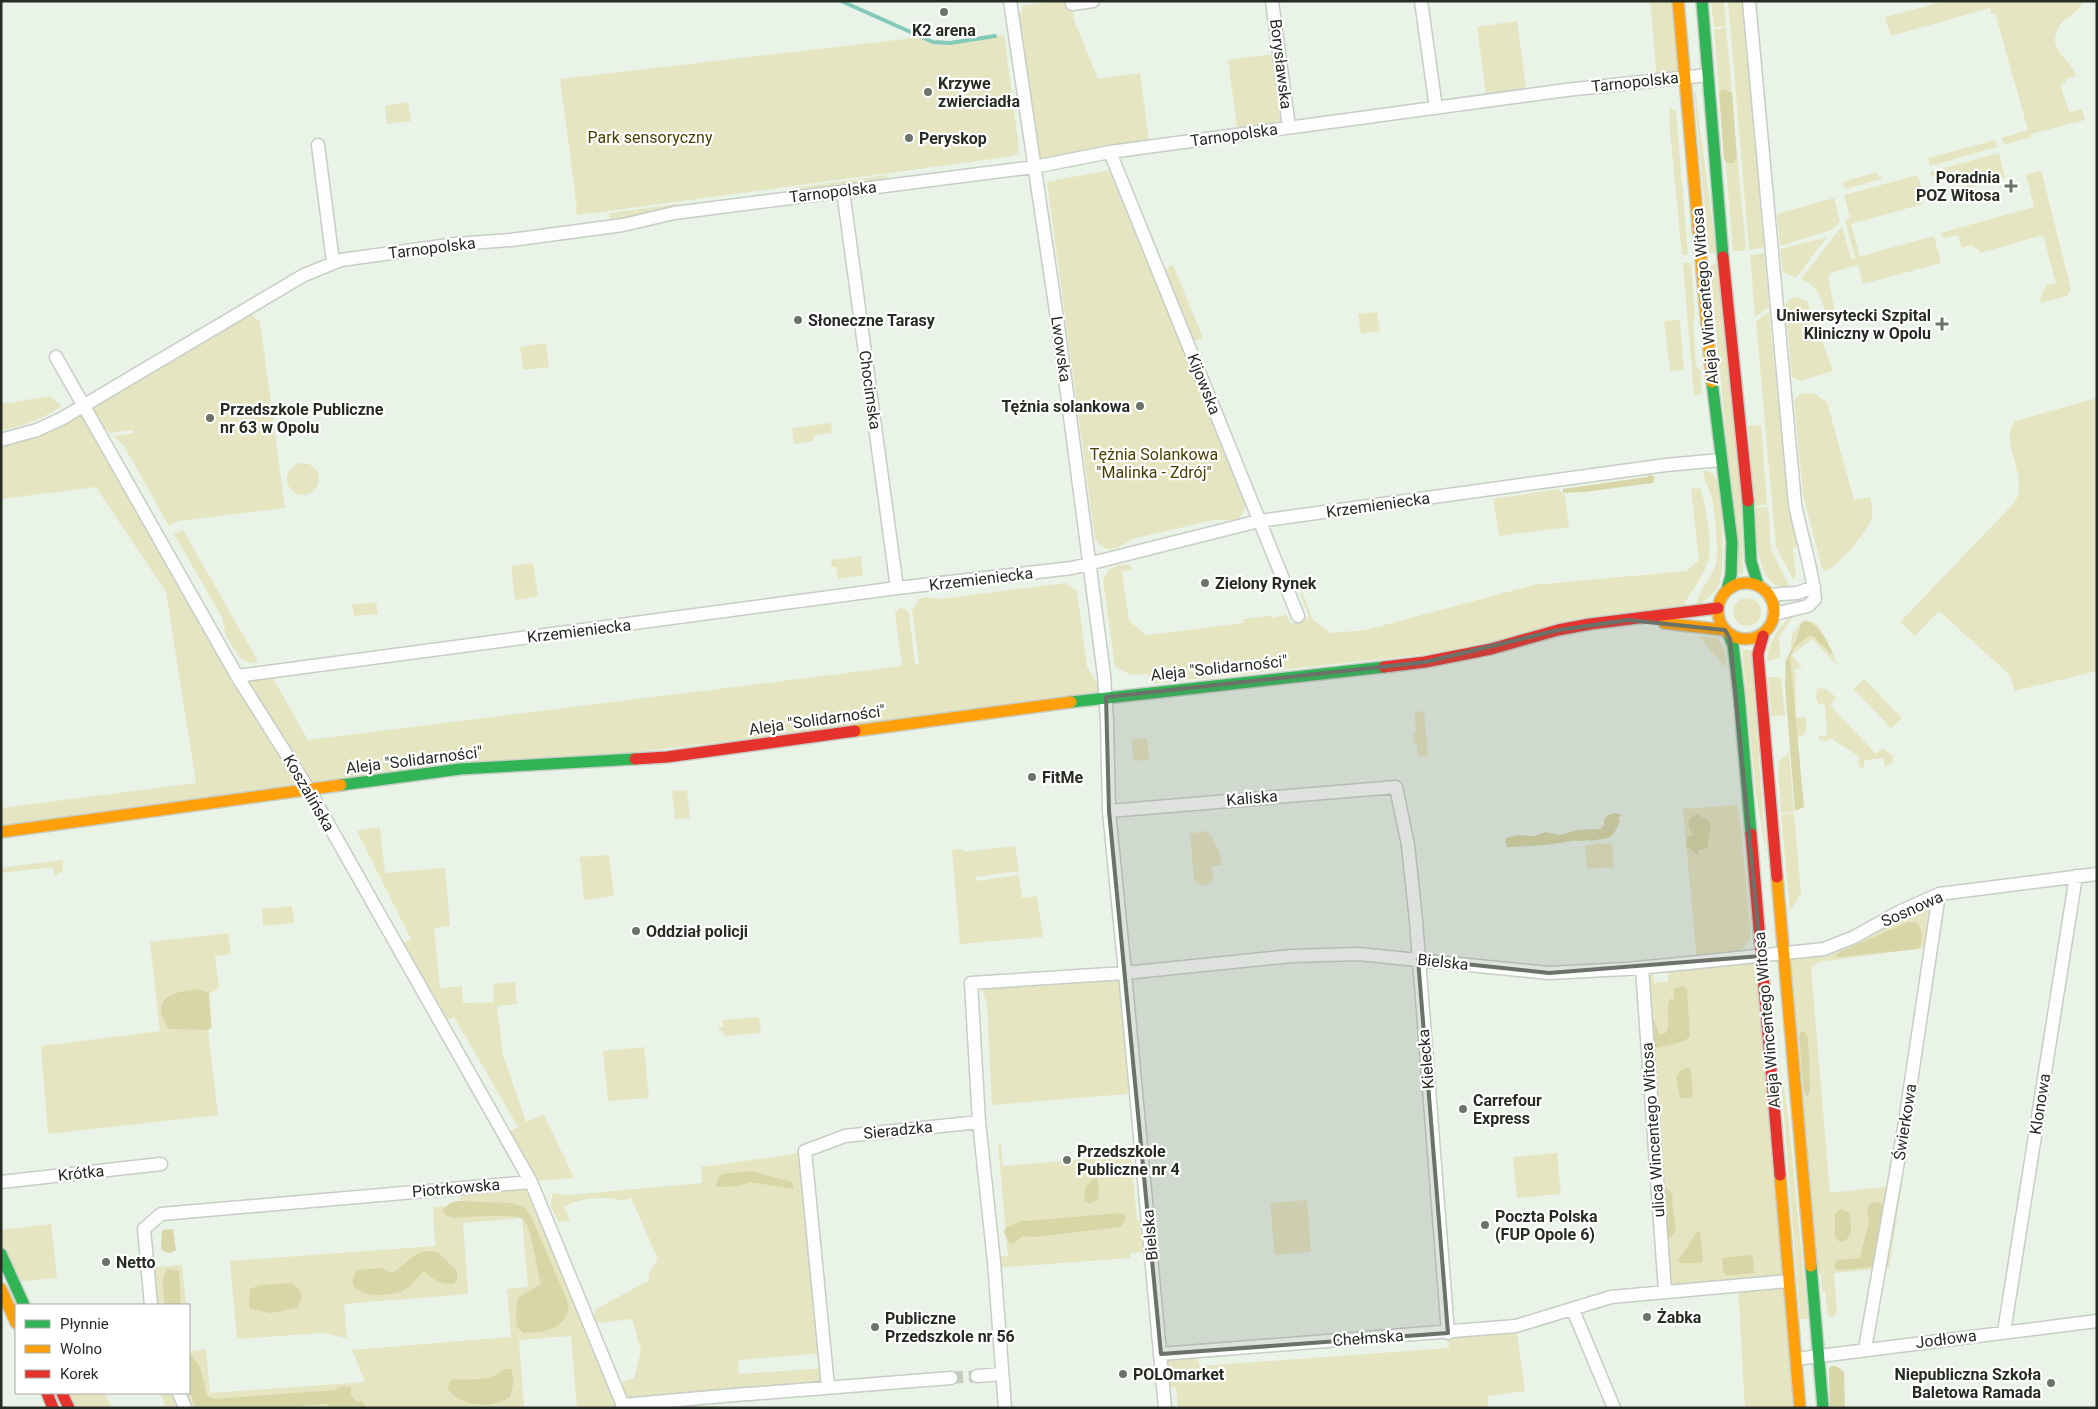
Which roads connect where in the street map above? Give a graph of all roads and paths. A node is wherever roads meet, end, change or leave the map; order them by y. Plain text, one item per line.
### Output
1 (1010, 1) edge
2 (1093, 1) edge
3 (1272, 1) edge
4 (1421, 1) edge
5 (1678, 1) edge
6 (1702, 1) edge
7 (1749, 1) edge
8 (1072, 4) dead end
9 (1708, 75) junction
10 (1684, 77) junction
11 (1436, 108) junction
12 (1289, 127) junction
13 (318, 145) dead end
14 (1110, 152) junction
15 (1034, 167) junction
16 (843, 191) junction
17 (333, 262) junction
18 (56, 357) dead end
19 (84, 406) junction
20 (1, 440) edge
21 (1720, 460) junction
22 (1259, 521) junction
23 (1088, 564) junction
24 (1758, 584) junction
25 (1814, 587) junction
26 (897, 588) junction
27 (1727, 590) junction
28 (1769, 595) junction
29 (1718, 608) junction
30 (1774, 614) junction
31 (1298, 616) dead end
32 (1633, 620) junction
33 (1726, 632) junction
34 (1763, 636) junction
35 (237, 676) junction
36 (1106, 697) junction
37 (1396, 787) joint
38 (309, 790) junction
39 (1108, 811) junction
40 (1, 832) edge
41 (2097, 874) edge
42 (2076, 876) junction
43 (1939, 894) junction
44 (1784, 954) junction
45 (1761, 956) junction
46 (1418, 959) junction
47 (1642, 968) junction
48 (1125, 973) junction
49 (979, 1122) junction
50 (160, 1164) dead end
51 (1, 1182) edge
52 (531, 1182) junction
53 (1, 1254) edge
54 (1789, 1281) junction
55 (1, 1289) edge
56 (1665, 1291) junction
57 (24, 1304) edge
58 (151, 1304) edge
59 (1573, 1310) junction
60 (15, 1321) edge
61 (2097, 1321) edge
62 (1448, 1332) junction
63 (2004, 1332) junction
64 (1865, 1349) junction
65 (1161, 1354) junction
66 (1818, 1355) junction
67 (1796, 1359) junction
68 (1002, 1374) junction
69 (976, 1376) tunnel mouth
70 (951, 1378) tunnel mouth
71 (828, 1387) junction
72 (47, 1394) edge
73 (62, 1394) edge
74 (179, 1394) edge
75 (623, 1406) edge
76 (54, 1408) edge
77 (69, 1408) edge
78 (185, 1408) edge
79 (1005, 1408) edge
80 (1165, 1408) edge
81 (1614, 1408) edge
82 (1800, 1408) edge
83 (1823, 1408) edge

1 - 15 street, Lwowska
2 - 8 street
3 - 12 street, Borysławska
4 - 11 street
5 - 10 street, Aleja Wincentego Witosa
6 - 9 street, Aleja Wincentego Witosa
7 - 25 street
9 - 10 street, Tarnopolska
9 - 24 street, Aleja Wincentego Witosa
10 - 11 street, Tarnopolska
10 - 21 street, Aleja Wincentego Witosa
11 - 12 street, Tarnopolska
12 - 14 street, Tarnopolska
13 - 17 street
14 - 15 street, Tarnopolska
14 - 22 street, Kijowska
15 - 16 street, Tarnopolska
15 - 23 street, Lwowska
16 - 17 street, Tarnopolska
16 - 26 street, Chocimska
17 - 19 street, Tarnopolska
18 - 19 street, Koszalińska
19 - 20 street, Tarnopolska
19 - 35 street, Koszalińska
21 - 22 street, Krzemieniecka
21 - 27 street, Aleja Wincentego Witosa
22 - 23 street, Krzemieniecka
22 - 31 street, Kijowska
23 - 26 street, Krzemieniecka
23 - 36 street, Lwowska
24 - 27 street
24 - 28 street
25 - 28 street
25 - 30 street
26 - 35 street, Krzemieniecka
27 - 29 street
28 - 30 street
29 - 32 street, Aleja "Solidarności"
29 - 33 street
30 - 34 street
32 - 33 street, Aleja "Solidarności"
32 - 36 street, Aleja "Solidarności"
33 - 34 street
33 - 45 street, Aleja Wincentego Witosa
34 - 44 street, Aleja Wincentego Witosa
35 - 38 street, Koszalińska
36 - 38 street, Aleja "Solidarności"
36 - 39 street, Bielska
37 - 39 street, Kaliska
37 - 46 street, Kielecka
38 - 40 street, Aleja "Solidarności"
38 - 52 street, Koszalińska
39 - 48 street, Bielska
41 - 42 street, Sosnowa
42 - 43 street, Sosnowa
42 - 63 street, Klonowa
43 - 44 street, Sosnowa
43 - 64 street, Świerkowa
44 - 45 street, Sosnowa
44 - 66 street, Aleja Wincentego Witosa
45 - 47 street, Bielska
45 - 54 street, Aleja Wincentego Witosa
46 - 47 street, Bielska
46 - 48 street, Bielska
46 - 62 street, Kielecka
47 - 56 street, ulica Wincentego Witosa
48 - 49 street
48 - 65 street, Bielska
49 - 68 street
49 - 71 street, Sieradzka
50 - 51 street, Krótka
52 - 58 street, Piotrkowska
52 - 75 street
53 - 57 street
54 - 56 street, Chełmska
54 - 67 street, Aleja Wincentego Witosa
55 - 60 street
56 - 59 street, Chełmska
59 - 62 street, Chełmska
59 - 81 street
61 - 63 street, Jodłowa
62 - 65 street, Chełmska
63 - 64 street, Jodłowa
64 - 66 street, Jodłowa
65 - 80 street, Bielska
66 - 67 street, Jodłowa
66 - 83 street, Aleja Wincentego Witosa
67 - 82 street, Aleja Wincentego Witosa
68 - 69 street
68 - 79 street
70 - 71 street
71 - 75 street
72 - 76 street
73 - 77 street
74 - 78 street

